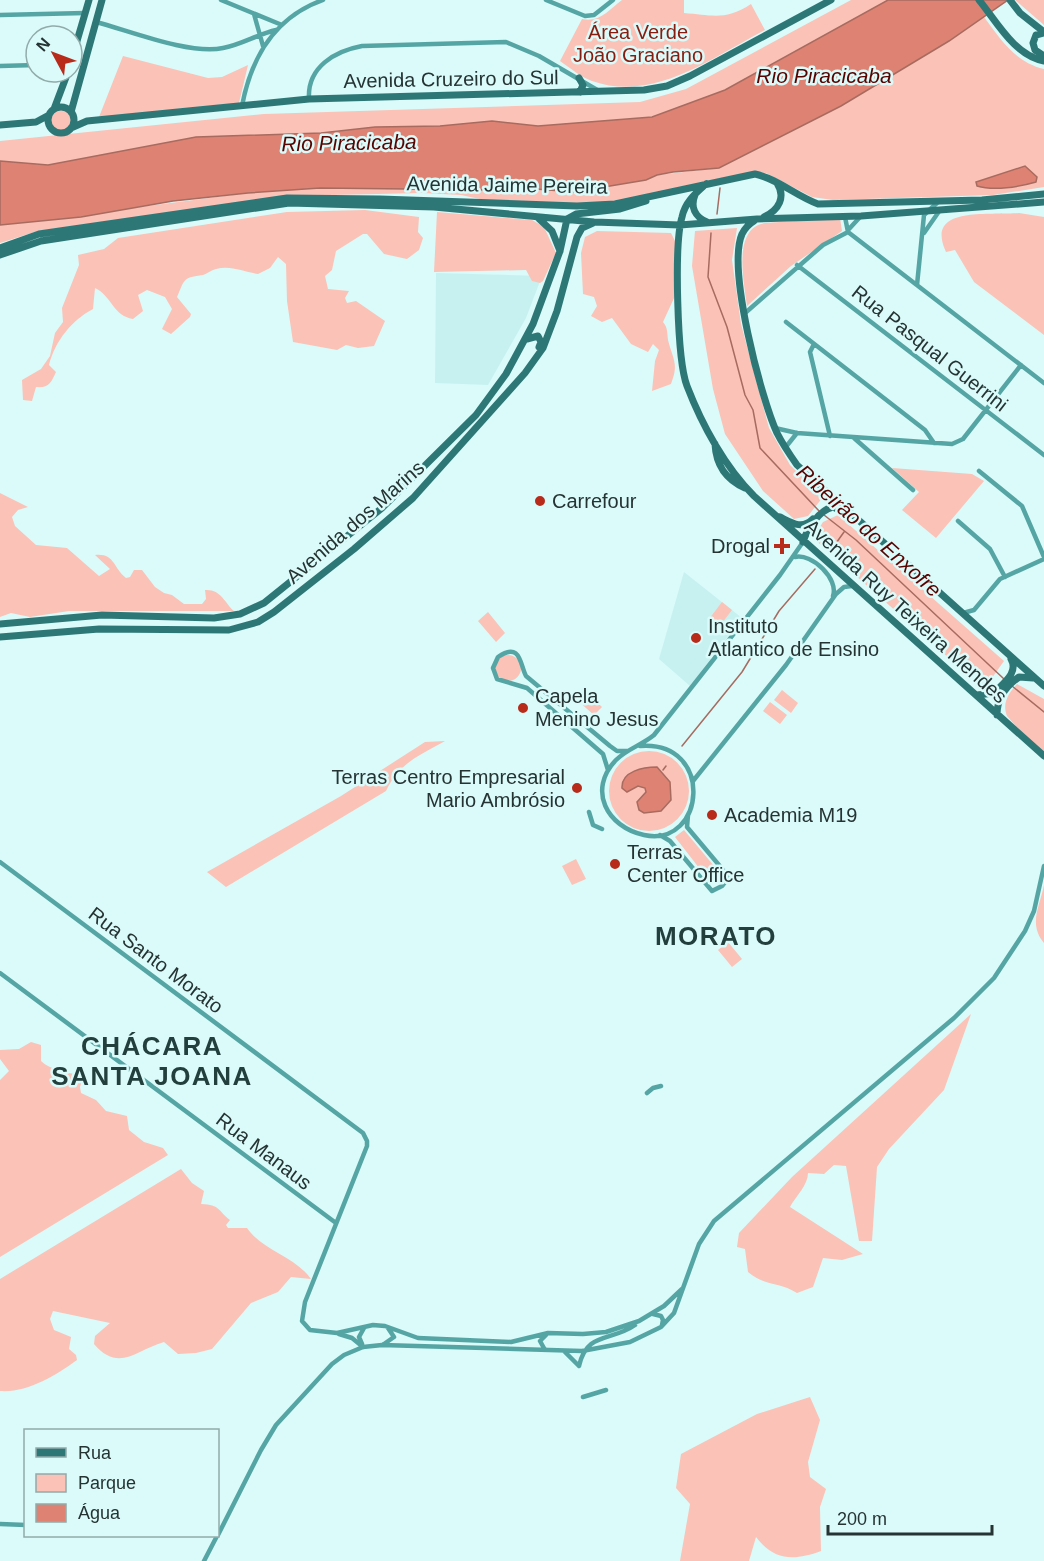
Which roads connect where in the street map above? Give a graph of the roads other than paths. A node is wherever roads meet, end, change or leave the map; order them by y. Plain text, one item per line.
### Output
1 (89, 0) edge
2 (102, 0) edge
3 (221, 0) edge
4 (323, 0) edge
5 (546, 0) edge
6 (613, 0) edge
7 (831, 0) edge
8 (980, 0) edge
9 (1010, 0) edge
10 (85, 13) junction
11 (254, 14) junction
12 (0, 15) edge
13 (96, 22) junction
14 (82, 24) edge
15 (282, 25) junction
16 (276, 30) junction
17 (1044, 32) edge
18 (258, 34) junction
19 (263, 47) junction
20 (1044, 56) edge
21 (1044, 62) edge
22 (24, 65) edge
23 (0, 66) edge
24 (579, 78) junction
25 (65, 84) edge
26 (580, 92) junction
27 (600, 92) junction
28 (62, 93) junction
29 (74, 99) junction
30 (309, 99) junction
31 (242, 106) junction
32 (51, 113) junction
33 (72, 113) junction
34 (87, 121) junction
35 (36, 122) junction
36 (0, 125) edge
37 (51, 128) junction
38 (71, 128) junction
39 (776, 181) junction
40 (708, 182) junction
41 (697, 192) junction
42 (662, 194) junction
43 (1044, 194) edge
44 (938, 202) junction
45 (1044, 202) edge
46 (941, 210) junction
47 (926, 211) junction
48 (529, 214) junction
49 (861, 216) junction
50 (845, 217) junction
51 (567, 219) junction
52 (757, 219) junction
53 (594, 222) junction
54 (709, 223) junction
55 (680, 225) junction
56 (848, 231) junction
57 (923, 235) junction
58 (0, 248) edge
59 (560, 251) junction
60 (0, 255) edge
61 (797, 265) junction
62 (917, 285) junction
63 (744, 314) junction
64 (786, 322) dead end
65 (525, 340) junction
66 (814, 344) junction
67 (518, 355) junction
68 (535, 361) junction
69 (1021, 365) junction
70 (525, 373) junction
71 (1044, 383) edge
72 (985, 410) junction
73 (775, 428) junction
74 (797, 433) junction
75 (830, 436) junction
76 (852, 437) junction
77 (934, 443) junction
78 (785, 448) junction
79 (1044, 455) edge
80 (426, 463) junction
81 (980, 471) dead end
82 (423, 487) junction
83 (913, 490) dead end
84 (827, 492) junction
85 (824, 508) junction
86 (772, 513) junction
87 (859, 520) junction
88 (958, 521) dead end
89 (363, 523) junction
90 (810, 524) junction
91 (372, 534) junction
92 (346, 537) junction
93 (802, 542) junction
94 (354, 549) junction
95 (794, 558) junction
96 (1044, 558) edge
97 (1005, 576) junction
98 (853, 586) junction
99 (830, 601) junction
100 (974, 610) junction
101 (963, 613) junction
102 (973, 621) junction
103 (0, 624) edge
104 (0, 638) edge
105 (1009, 655) junction
106 (524, 672) junction
107 (1016, 674) junction
108 (1036, 679) junction
109 (512, 683) junction
110 (1044, 686) edge
111 (975, 694) junction
112 (996, 696) junction
113 (997, 715) junction
114 (640, 746) junction
115 (627, 751) junction
116 (1044, 756) edge
117 (608, 771) junction
118 (693, 782) junction
119 (589, 812) dead end
120 (688, 815) junction
121 (602, 829) dead end
122 (660, 835) junction
123 (1, 863) edge
124 (1044, 866) edge
125 (0, 871) edge
126 (0, 973) edge
127 (661, 1086) dead end
128 (647, 1093) dead end
129 (336, 1223) junction
130 (684, 1287) junction
131 (650, 1314) junction
132 (639, 1321) junction
133 (369, 1325) junction
134 (385, 1326) junction
135 (661, 1328) junction
136 (337, 1333) junction
137 (548, 1333) junction
138 (382, 1345) junction
139 (363, 1347) junction
140 (544, 1350) junction
141 (564, 1352) junction
142 (582, 1352) junction
143 (606, 1390) dead end
144 (583, 1397) dead end
145 (220, 1523) edge
146 (0, 1524) edge
147 (24, 1525) edge
148 (216, 1537) edge
149 (204, 1561) edge

1 - 10 main road
2 - 13 main road
3 - 11 street
4 - 15 street
5 - 6 street
7 - 27 main road, Avenida Cruzeiro do Sul
8 - 21 main road
9 - 17 main road
10 - 12 street
10 - 14 main road
11 - 15 street
11 - 18 street
13 - 18 street
13 - 29 main road
15 - 16 street
16 - 18 street
16 - 19 street
17 - 20 main road
18 - 19 street
19 - 31 street
22 - 23 street
24 - 26 main road
24 - 27 street
24 - 30 street
25 - 28 main road
26 - 27 main road, Avenida Cruzeiro do Sul
26 - 30 main road, Avenida Cruzeiro do Sul
28 - 29 main road
28 - 32 main road
29 - 33 main road
30 - 31 main road, Avenida Cruzeiro do Sul
31 - 34 main road, Avenida Cruzeiro do Sul
32 - 33 main road
32 - 35 main road
32 - 37 main road
33 - 34 main road
33 - 38 main road
34 - 38 main road, Avenida Cruzeiro do Sul
35 - 36 main road
35 - 37 main road
37 - 38 main road
39 - 40 main road, Avenida Jaime Pereira
39 - 44 main road, Avenida Jaime Pereira
39 - 52 main road
40 - 41 main road, Avenida Ruy Teixeira Mendes
40 - 42 main road, Avenida Jaime Pereira
41 - 54 main road
41 - 55 main road, Avenida Ruy Teixeira Mendes
42 - 51 main road
42 - 58 main road, Avenida Jaime Pereira
43 - 44 main road, Avenida Jaime Pereira
44 - 47 street
45 - 46 main road, Avenida Jaime Pereira
46 - 47 main road, Avenida Jaime Pereira
46 - 57 street
47 - 49 main road, Avenida Jaime Pereira
47 - 57 street
48 - 51 main road, Avenida Jaime Pereira
48 - 59 main road
48 - 60 main road, Avenida Jaime Pereira
49 - 50 main road, Avenida Jaime Pereira
49 - 56 street
50 - 52 main road, Avenida Jaime Pereira
50 - 56 street
51 - 53 main road, Avenida Jaime Pereira
51 - 59 main road, Avenida dos Marins
52 - 54 main road, Avenida Jaime Pereira
52 - 63 main road
53 - 55 main road, Avenida Jaime Pereira
53 - 68 main road, Avenida dos Marins
54 - 55 main road, Avenida Jaime Pereira
55 - 86 main road, Avenida Ruy Teixeira Mendes
56 - 61 street
56 - 62 street
57 - 62 street
59 - 65 main road, Avenida dos Marins
61 - 63 street
61 - 72 street, Rua Pasqual Guerrini
62 - 69 street
63 - 73 main road
64 - 66 street
65 - 67 main road, Avenida dos Marins
65 - 68 main road
66 - 75 street
66 - 77 street
67 - 70 main road
67 - 80 main road, Avenida dos Marins
68 - 70 main road, Avenida dos Marins
69 - 71 street
69 - 72 street
70 - 82 main road, Avenida dos Marins
72 - 77 street
72 - 79 street, Rua Pasqual Guerrini
73 - 74 street
73 - 78 main road
74 - 75 street
74 - 78 street
75 - 76 street
76 - 77 street
76 - 83 street
78 - 84 main road
80 - 82 main road
80 - 89 main road, Avenida dos Marins
81 - 96 street
82 - 91 main road, Avenida dos Marins
84 - 85 main road
84 - 87 main road
85 - 87 main road
85 - 90 main road
86 - 90 main road
86 - 93 main road, Avenida Ruy Teixeira Mendes
87 - 101 main road
88 - 97 street
89 - 91 main road
89 - 92 main road, Avenida dos Marins
90 - 93 main road
91 - 94 main road, Avenida dos Marins
92 - 94 main road
92 - 103 main road, Avenida dos Marins
93 - 95 street
93 - 98 main road, Avenida Ruy Teixeira Mendes
94 - 104 main road, Avenida dos Marins
95 - 99 street
95 - 114 street
96 - 97 street
97 - 100 street
98 - 99 street
98 - 111 main road, Avenida Ruy Teixeira Mendes
99 - 118 street
100 - 101 street
100 - 102 street
101 - 102 main road
102 - 105 main road
105 - 107 main road
105 - 108 main road
106 - 109 street
106 - 109 street
106 - 115 street
107 - 108 main road
107 - 112 main road
108 - 110 main road
109 - 117 street
111 - 112 main road
111 - 113 main road, Avenida Ruy Teixeira Mendes
112 - 113 main road
113 - 116 main road, Avenida Ruy Teixeira Mendes
114 - 115 street
114 - 118 street
115 - 117 street
117 - 122 street
118 - 120 street
119 - 121 street
120 - 122 street
120 - 122 street
123 - 125 street
123 - 129 street, Rua Santo Morato
124 - 130 street
126 - 129 street, Rua Manaus
127 - 128 street
129 - 136 street, Rua Santo Morato
130 - 131 street
130 - 135 street
131 - 132 street
131 - 135 street
132 - 137 street
132 - 142 street
133 - 134 street
133 - 136 street
133 - 139 street
134 - 137 street
134 - 138 street
135 - 142 street
136 - 139 street
137 - 140 street
138 - 139 street
138 - 140 street
139 - 145 street
140 - 141 street
141 - 142 street
141 - 142 street
143 - 144 street
146 - 147 street
148 - 149 street

